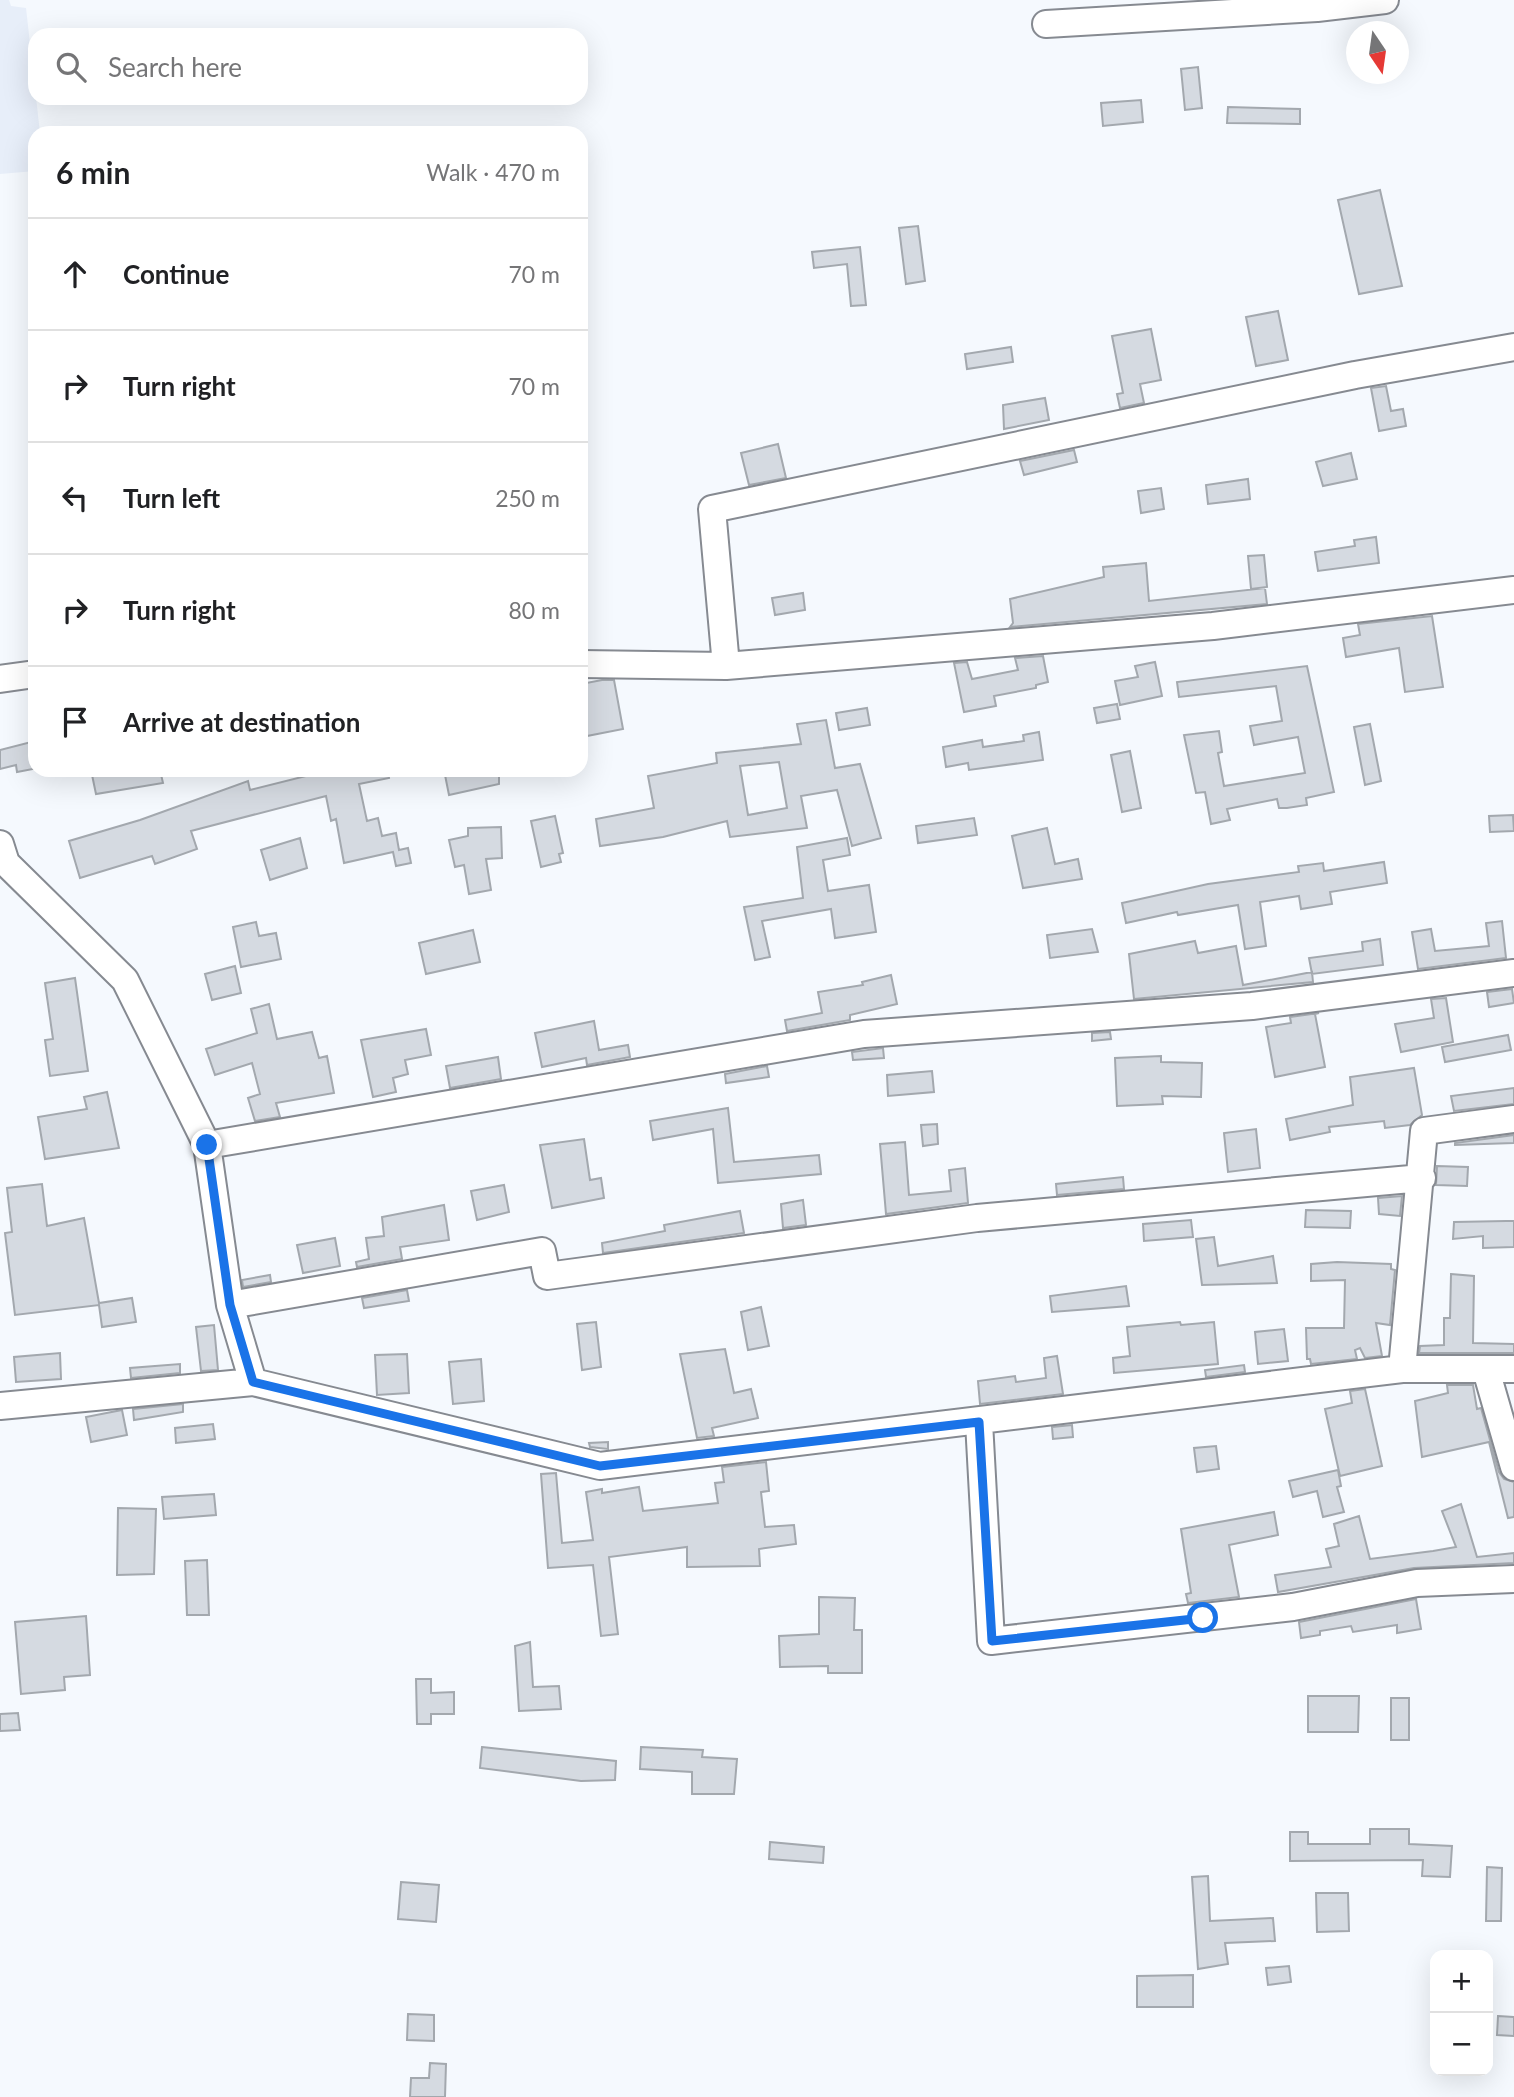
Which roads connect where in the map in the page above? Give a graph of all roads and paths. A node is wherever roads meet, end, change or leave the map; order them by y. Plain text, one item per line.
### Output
1 (1384, 0) edge
2 (1046, 24) dead end
3 (1514, 347) edge
4 (1514, 590) edge
5 (588, 664) edge
6 (726, 666) junction
7 (28, 675) edge
8 (0, 679) edge
9 (0, 845) edge
10 (1514, 973) edge
11 (1514, 1119) edge
12 (207, 1145) junction
13 (1422, 1178) junction
14 (230, 1305) junction
15 (1402, 1369) junction
16 (1514, 1369) edge
17 (1486, 1370) junction
18 (253, 1382) junction
19 (0, 1406) edge
20 (979, 1422) junction
21 (1514, 1468) edge
22 (1514, 1579) edge

1 - 2 street
3 - 6 street
4 - 6 street
5 - 6 street
7 - 8 street
9 - 12 street
10 - 12 street
11 - 13 street
12 - 14 street
13 - 14 street
13 - 15 street
14 - 18 street
15 - 17 street
15 - 20 street
16 - 17 street
17 - 21 street
18 - 19 street
18 - 20 street
20 - 22 street

